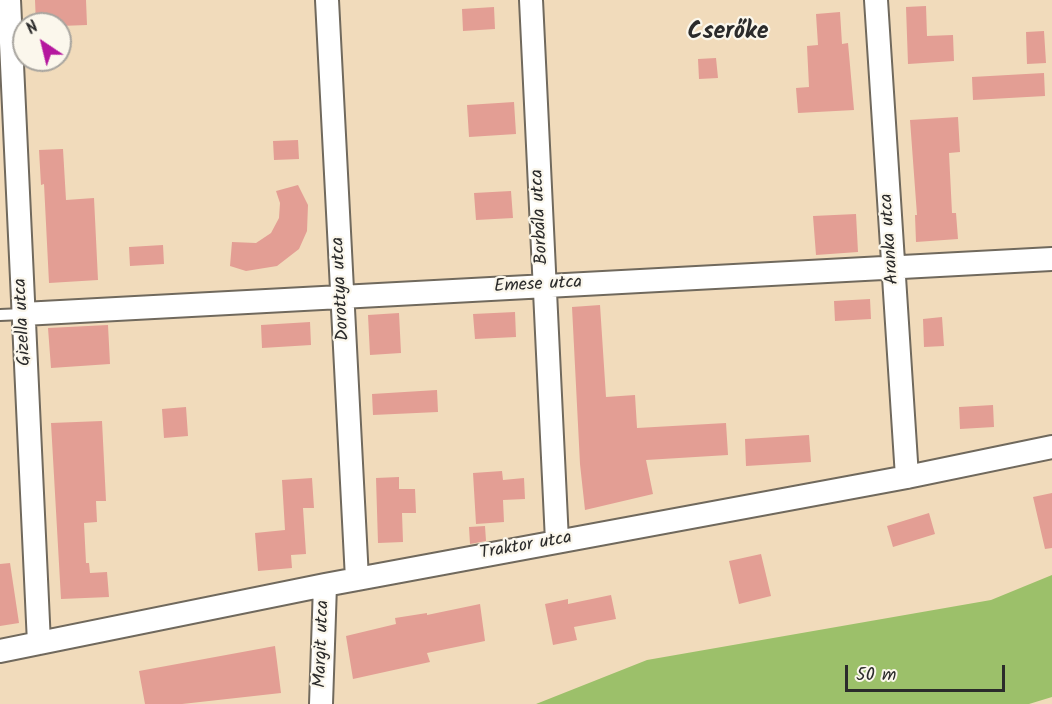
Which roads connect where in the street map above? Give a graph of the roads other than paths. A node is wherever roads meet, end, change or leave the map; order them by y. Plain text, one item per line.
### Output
1 (9, 0) edge
2 (327, 0) edge
3 (531, 0) edge
4 (876, 0) edge
5 (1052, 259) edge
6 (893, 268) junction
7 (544, 285) junction
8 (342, 296) junction
9 (24, 314) junction
10 (0, 315) edge
11 (1052, 447) edge
12 (907, 477) junction
13 (557, 541) junction
14 (357, 579) junction
15 (325, 585) junction
16 (39, 643) junction
17 (0, 651) edge
18 (321, 704) edge

1 - 9 street, Gizella utca
2 - 8 street, Dorottya utca
3 - 7 street, Borbála utca
4 - 6 street, Aranka utca
5 - 6 street, Emese utca
6 - 7 street, Emese utca
6 - 12 street, Aranka utca
7 - 8 street, Emese utca
7 - 13 street, Borbála utca
8 - 9 street, Emese utca
8 - 14 street, Dorottya utca
9 - 10 lane
9 - 16 street, Gizella utca
11 - 12 street, Traktor utca
12 - 13 street, Traktor utca
13 - 14 street, Traktor utca
14 - 15 street, Traktor utca
15 - 16 street, Traktor utca
15 - 18 street, Margit utca
16 - 17 street, Traktor utca

